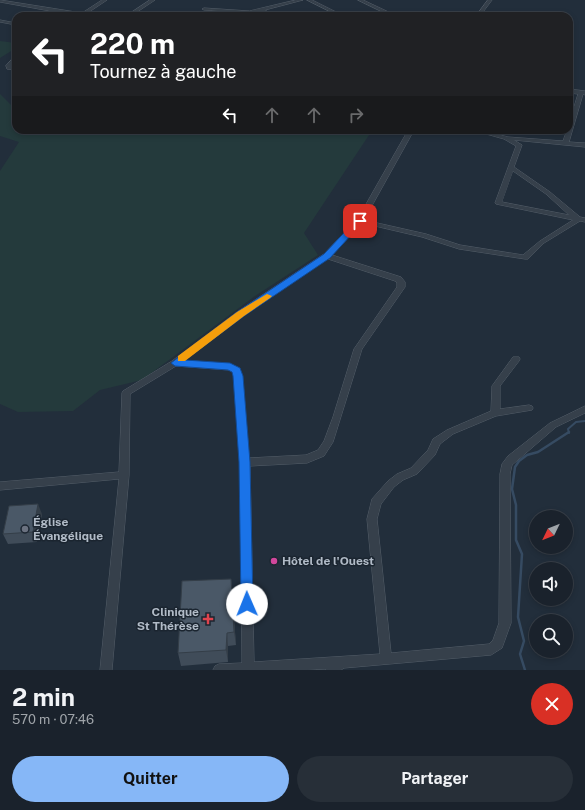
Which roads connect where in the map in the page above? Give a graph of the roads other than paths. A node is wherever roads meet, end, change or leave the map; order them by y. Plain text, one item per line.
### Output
1 (105, 0) edge
2 (153, 0) edge
3 (302, 0) edge
4 (309, 0) edge
5 (360, 0) edge
6 (490, 0) edge
7 (0, 1) edge
8 (204, 9) dead end
9 (262, 10) junction
10 (63, 12) edge
11 (85, 12) edge
12 (134, 12) edge
13 (229, 12) edge
14 (245, 12) edge
15 (265, 12) edge
16 (334, 12) edge
17 (387, 12) edge
18 (481, 12) edge
19 (0, 21) edge
20 (12, 23) edge
21 (12, 62) edge
22 (12, 68) edge
23 (573, 92) edge
24 (583, 93) edge
25 (573, 122) edge
26 (408, 134) edge
27 (495, 134) edge
28 (569, 134) edge
29 (506, 138) junction
30 (566, 142) junction
31 (585, 145) edge
32 (512, 168) junction
33 (581, 219) edge
34 (360, 221) junction
35 (327, 256) junction
36 (516, 359) dead end
37 (175, 363) junction
38 (529, 408) dead end
39 (585, 409) edge
40 (495, 414) junction
41 (245, 462) junction
42 (124, 475) junction
43 (0, 486) edge
44 (386, 659) junction
45 (342, 662) junction
46 (248, 667) junction
47 (106, 670) edge
48 (219, 670) edge
49 (331, 670) edge

1 - 11 street
2 - 12 street
3 - 9 street
4 - 16 street
5 - 17 street
6 - 18 street
7 - 10 street
8 - 13 street
9 - 14 street
9 - 15 street
19 - 20 street
21 - 22 street
23 - 24 street
24 - 25 street
26 - 34 street
27 - 29 street
28 - 30 street
29 - 30 street
29 - 32 street
30 - 31 street
32 - 33 street
32 - 33 street
33 - 34 street
34 - 35 street
35 - 37 street
35 - 41 street
36 - 40 street
37 - 41 street
37 - 42 street
38 - 40 street
39 - 44 street
40 - 44 street
41 - 46 street
42 - 43 street
42 - 47 street
44 - 45 street
45 - 46 street
45 - 49 street
46 - 48 street

